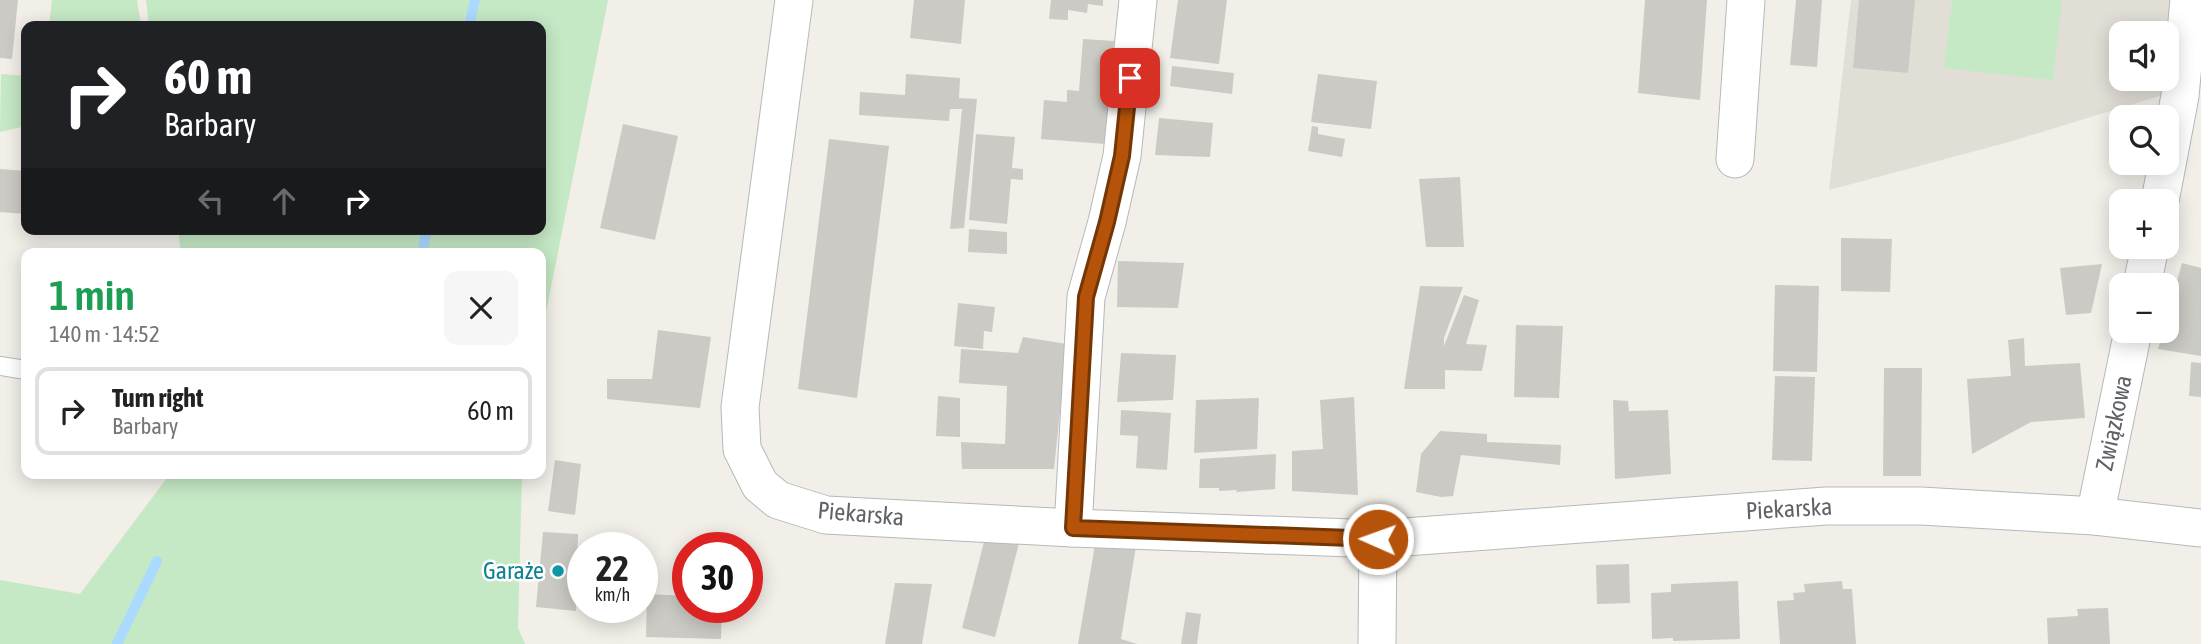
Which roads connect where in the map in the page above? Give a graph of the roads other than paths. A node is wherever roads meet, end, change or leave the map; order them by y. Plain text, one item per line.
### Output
1 (794, 0) edge
2 (1138, 0) edge
3 (1746, 0) edge
4 (2189, 0) edge
5 (1735, 159) dead end
6 (2162, 189) edge
7 (2131, 343) edge
8 (0, 366) edge
9 (21, 369) edge
10 (2095, 516) junction
11 (1073, 528) junction
12 (2201, 528) edge
13 (1378, 539) junction
14 (1377, 644) edge

1 - 11 street, Piekarska
2 - 11 street
3 - 5 street
4 - 6 street
7 - 10 street, Związkowa
8 - 9 lane
10 - 12 street, Piekarska
10 - 13 street, Piekarska
11 - 13 street, Piekarska
13 - 14 street

